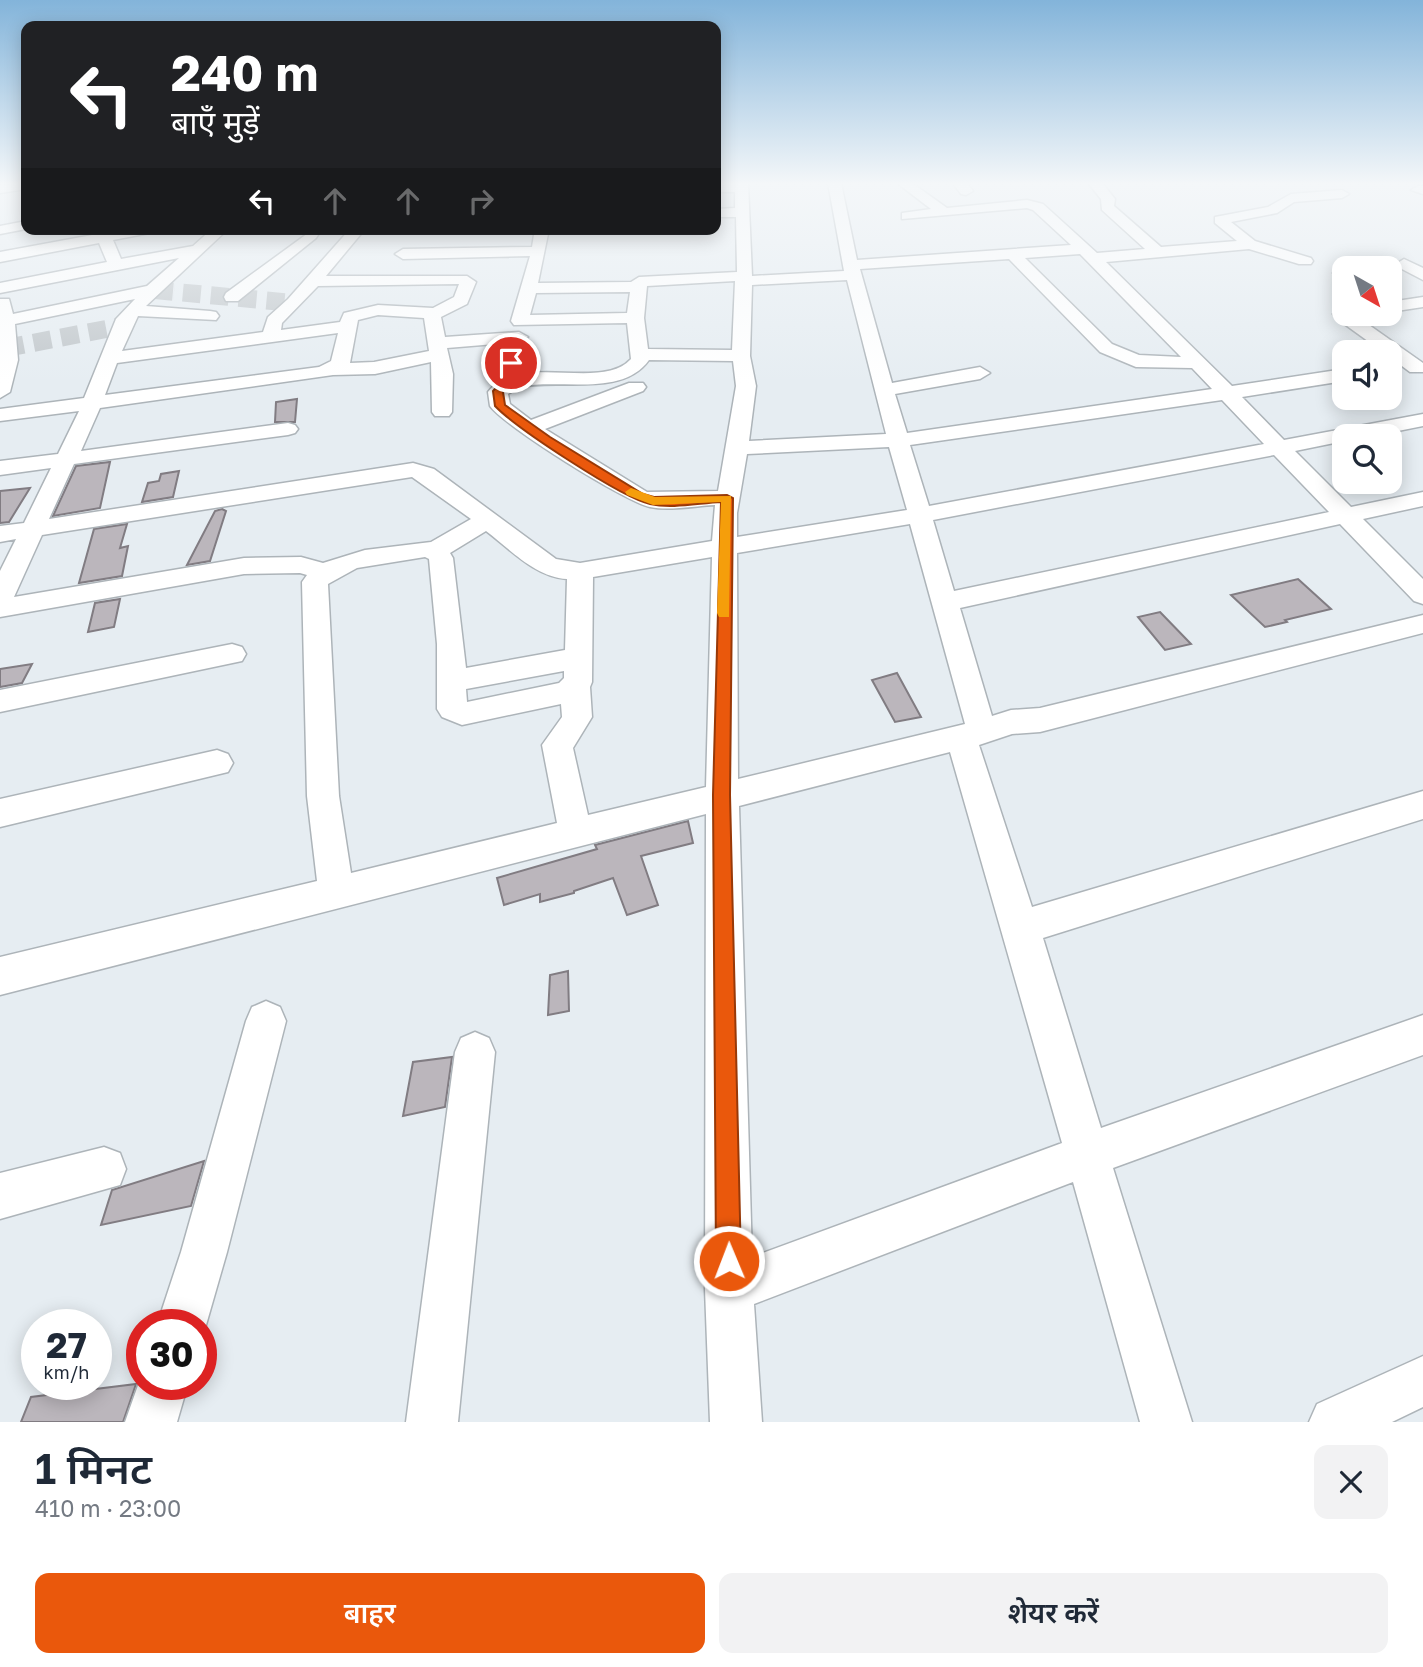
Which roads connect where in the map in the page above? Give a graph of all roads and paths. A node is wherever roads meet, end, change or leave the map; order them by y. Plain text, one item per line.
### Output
1 (42, 249) edge
2 (109, 249) edge
3 (311, 249) edge
4 (329, 249) edge
5 (405, 249) edge
6 (440, 249) edge
7 (536, 249) edge
8 (739, 249) edge
9 (848, 249) edge
10 (1084, 249) edge
11 (1154, 249) edge
12 (1188, 249) edge
13 (1267, 249) edge
14 (196, 250) joint
15 (1157, 252) junction
16 (403, 254) junction
17 (1013, 254) junction
18 (1089, 254) junction
19 (0, 257) edge
20 (1305, 261) dead end
21 (1404, 264) dead end
22 (116, 265) junction
23 (853, 270) junction
24 (1422, 274) edge
25 (743, 278) junction
26 (387, 280) junction
27 (313, 281) junction
28 (0, 282) edge
29 (637, 287) junction
30 (530, 288) junction
31 (152, 290) junction
32 (232, 297) dead end
33 (131, 310) junction
34 (433, 313) junction
35 (210, 316) dead end
36 (635, 318) junction
37 (3, 322) edge
38 (348, 326) junction
39 (1359, 326) edge
40 (271, 336) junction
41 (517, 343) junction
42 (198, 346) junction
43 (439, 349) junction
44 (639, 354) junction
45 (741, 356) junction
46 (110, 358) junction
47 (1197, 363) junction
48 (1420, 368) edge
49 (333, 369) junction
50 (1402, 370) edge
51 (980, 373) dead end
52 (1332, 377) edge
53 (3, 382) edge
54 (505, 384) junction
55 (636, 387) dead end
56 (189, 390) junction
57 (884, 390) junction
58 (1227, 394) junction
59 (92, 404) junction
60 (442, 412) dead end
61 (0, 415) edge
62 (1423, 420) edge
63 (528, 428) junction
64 (288, 429) dead end
65 (898, 440) junction
66 (1280, 447) junction
67 (738, 448) junction
68 (64, 461) junction
69 (0, 468) edge
70 (727, 498) junction
71 (1423, 499) edge
72 (920, 515) junction
73 (1347, 515) junction
74 (486, 520) junction
75 (32, 528) junction
76 (0, 534) edge
77 (724, 549) junction
78 (435, 551) junction
79 (580, 571) junction
80 (323, 572) junction
81 (1423, 595) edge
82 (0, 598) edge
83 (944, 602) junction
84 (0, 608) edge
85 (1423, 611) edge
86 (1423, 624) edge
87 (232, 654) dead end
88 (576, 673) junction
89 (0, 701) edge
90 (985, 730) junction
91 (217, 763) dead end
92 (722, 795) junction
93 (1423, 805) edge
94 (0, 813) edge
95 (576, 832) junction
96 (336, 892) junction
97 (1021, 928) junction
98 (0, 976) edge
99 (266, 1021) dead end
100 (1423, 1035) edge
101 (475, 1052) dead end
102 (1088, 1154) junction
103 (104, 1169) dead end
104 (0, 1196) edge
105 (729, 1289) junction
106 (186, 1309) edge
107 (1423, 1381) edge
108 (158, 1400) edge
109 (151, 1422) edge
110 (432, 1422) edge
111 (736, 1422) edge
112 (1166, 1422) edge
113 (1335, 1422) edge

1 - 19 street
2 - 22 street
3 - 32 street
4 - 27 street
5 - 16 street
6 - 16 street
7 - 30 street
8 - 25 street
9 - 23 street
10 - 18 street
11 - 15 street
12 - 15 street
13 - 20 street
14 - 22 street
14 - 31 street
15 - 18 street
16 - 26 street
17 - 18 street
17 - 23 street
17 - 47 street
18 - 47 street
21 - 24 street
22 - 28 street
23 - 25 street
23 - 57 street
25 - 29 street
25 - 45 street
26 - 27 street
26 - 34 street
27 - 40 street
28 - 37 street
29 - 30 street
29 - 36 street
30 - 41 street
31 - 33 street
31 - 37 street
33 - 35 street
33 - 46 street
34 - 38 street
34 - 43 street
36 - 41 street
36 - 44 street
37 - 53 street
38 - 40 street
38 - 49 street
39 - 48 street
40 - 42 street
41 - 43 street
41 - 54 street
42 - 46 street
42 - 56 street
43 - 49 street
43 - 60 street
44 - 45 street
44 - 54 street
45 - 67 street
46 - 59 street
47 - 58 street
48 - 50 street
49 - 56 street
51 - 57 street
52 - 58 street
54 - 63 street
55 - 63 street
56 - 59 street
57 - 65 street
58 - 65 street
58 - 66 street
59 - 61 street
59 - 68 street
62 - 66 street
63 - 70 street
64 - 68 street
65 - 67 street
65 - 72 street
66 - 72 street
66 - 73 street
67 - 70 street
68 - 69 street
68 - 75 street
70 - 77 street
71 - 73 street
72 - 77 street
72 - 83 street
73 - 81 street
73 - 83 street
74 - 75 street
74 - 78 street
74 - 79 street
75 - 76 street
75 - 82 street
77 - 79 street
77 - 92 street
78 - 80 street
78 - 88 street
79 - 88 street
80 - 84 street
80 - 96 street
83 - 90 street
85 - 90 street
86 - 90 street
87 - 89 street
88 - 95 street
90 - 92 street
90 - 97 street
91 - 94 street
92 - 95 street
92 - 105 street
93 - 97 street
95 - 96 street
96 - 98 street
97 - 102 street
99 - 106 street
100 - 102 street
101 - 110 street
102 - 105 street
102 - 112 street
103 - 104 street
105 - 111 street
107 - 113 street
108 - 109 street

